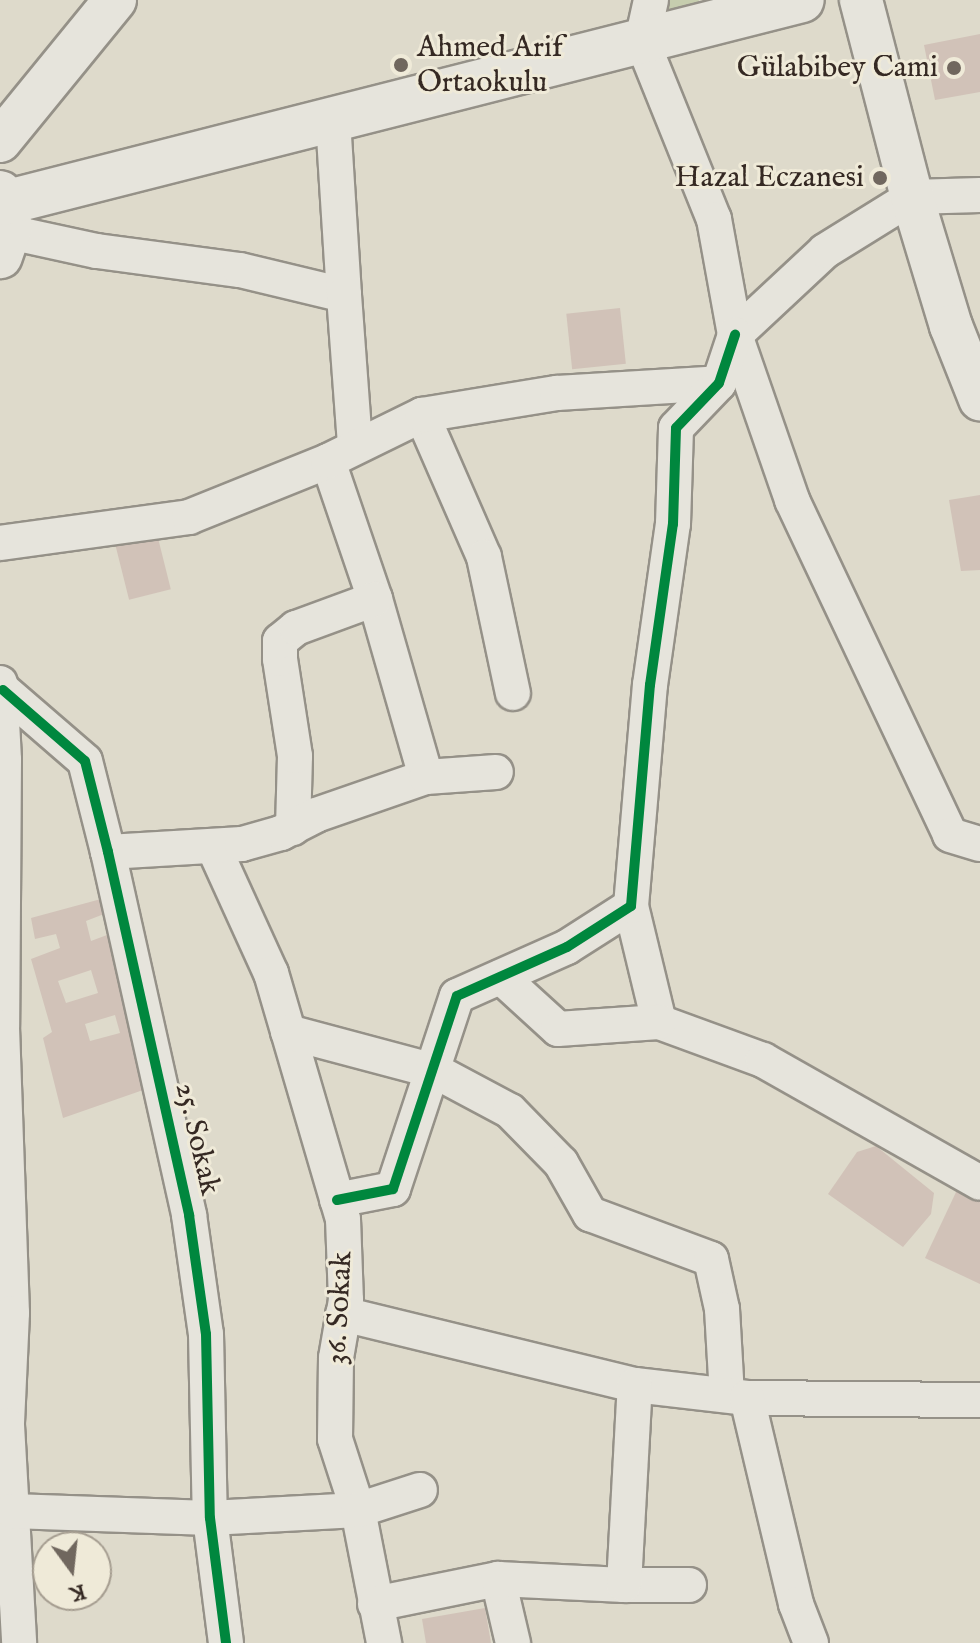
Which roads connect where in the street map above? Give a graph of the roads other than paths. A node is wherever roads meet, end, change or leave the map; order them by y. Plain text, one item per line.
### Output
1 (115, 0) edge
2 (802, 0) edge
3 (861, 0) edge
4 (646, 20) edge
5 (333, 121) junction
6 (0, 141) edge
7 (980, 195) edge
8 (912, 197) junction
9 (3, 221) edge
10 (344, 295) junction
11 (735, 335) junction
12 (719, 383) junction
13 (980, 399) edge
14 (422, 415) junction
15 (341, 453) junction
16 (0, 543) edge
17 (375, 599) junction
18 (2, 687) edge
19 (513, 693) dead end
20 (496, 772) dead end
21 (426, 777) junction
22 (293, 828) junction
23 (980, 844) edge
24 (213, 846) junction
25 (108, 852) junction
26 (631, 906) junction
27 (501, 977) junction
28 (659, 1022) junction
29 (1, 1027) edge
30 (288, 1032) junction
31 (435, 1071) junction
32 (4, 1162) edge
33 (980, 1183) edge
34 (337, 1200) junction
35 (343, 1314) junction
36 (635, 1385) junction
37 (737, 1396) junction
38 (980, 1400) edge
39 (420, 1490) dead end
40 (358, 1510) junction
41 (12, 1511) junction
42 (210, 1518) junction
43 (498, 1579) junction
44 (624, 1585) junction
45 (689, 1585) dead end
46 (375, 1604) junction
47 (19, 1643) edge
48 (226, 1643) edge
49 (384, 1643) edge
50 (513, 1643) edge
51 (811, 1643) edge

1 - 6 street
2 - 4 main road
3 - 8 street
4 - 5 main road
4 - 11 street
5 - 9 main road
5 - 10 street
7 - 8 street
8 - 11 street
8 - 13 street
9 - 10 street
10 - 15 street
11 - 12 street
11 - 23 street
12 - 14 street
12 - 26 street
14 - 15 street
14 - 19 street
15 - 16 street
15 - 17 street
17 - 21 street
17 - 22 street
18 - 25 street, 25. Sokak
18 - 29 street
20 - 21 street
21 - 22 street
22 - 24 street
24 - 25 street
24 - 30 street, 36. Sokak
25 - 42 street, 25. Sokak
26 - 27 street
26 - 28 street
27 - 28 street
27 - 31 street
28 - 33 street
29 - 32 street
30 - 31 street
30 - 34 street, 36. Sokak
31 - 34 street
31 - 37 street
32 - 41 street
34 - 35 street, 36. Sokak
35 - 36 street
35 - 40 street, 36. Sokak
36 - 37 street
36 - 44 street
37 - 38 street
37 - 51 street
39 - 40 street
40 - 42 street
40 - 46 street, 36. Sokak
41 - 42 street
41 - 47 street
42 - 48 street, 25. Sokak
43 - 44 street
43 - 46 street
43 - 50 street
44 - 45 street
46 - 49 street, 36. Sokak

